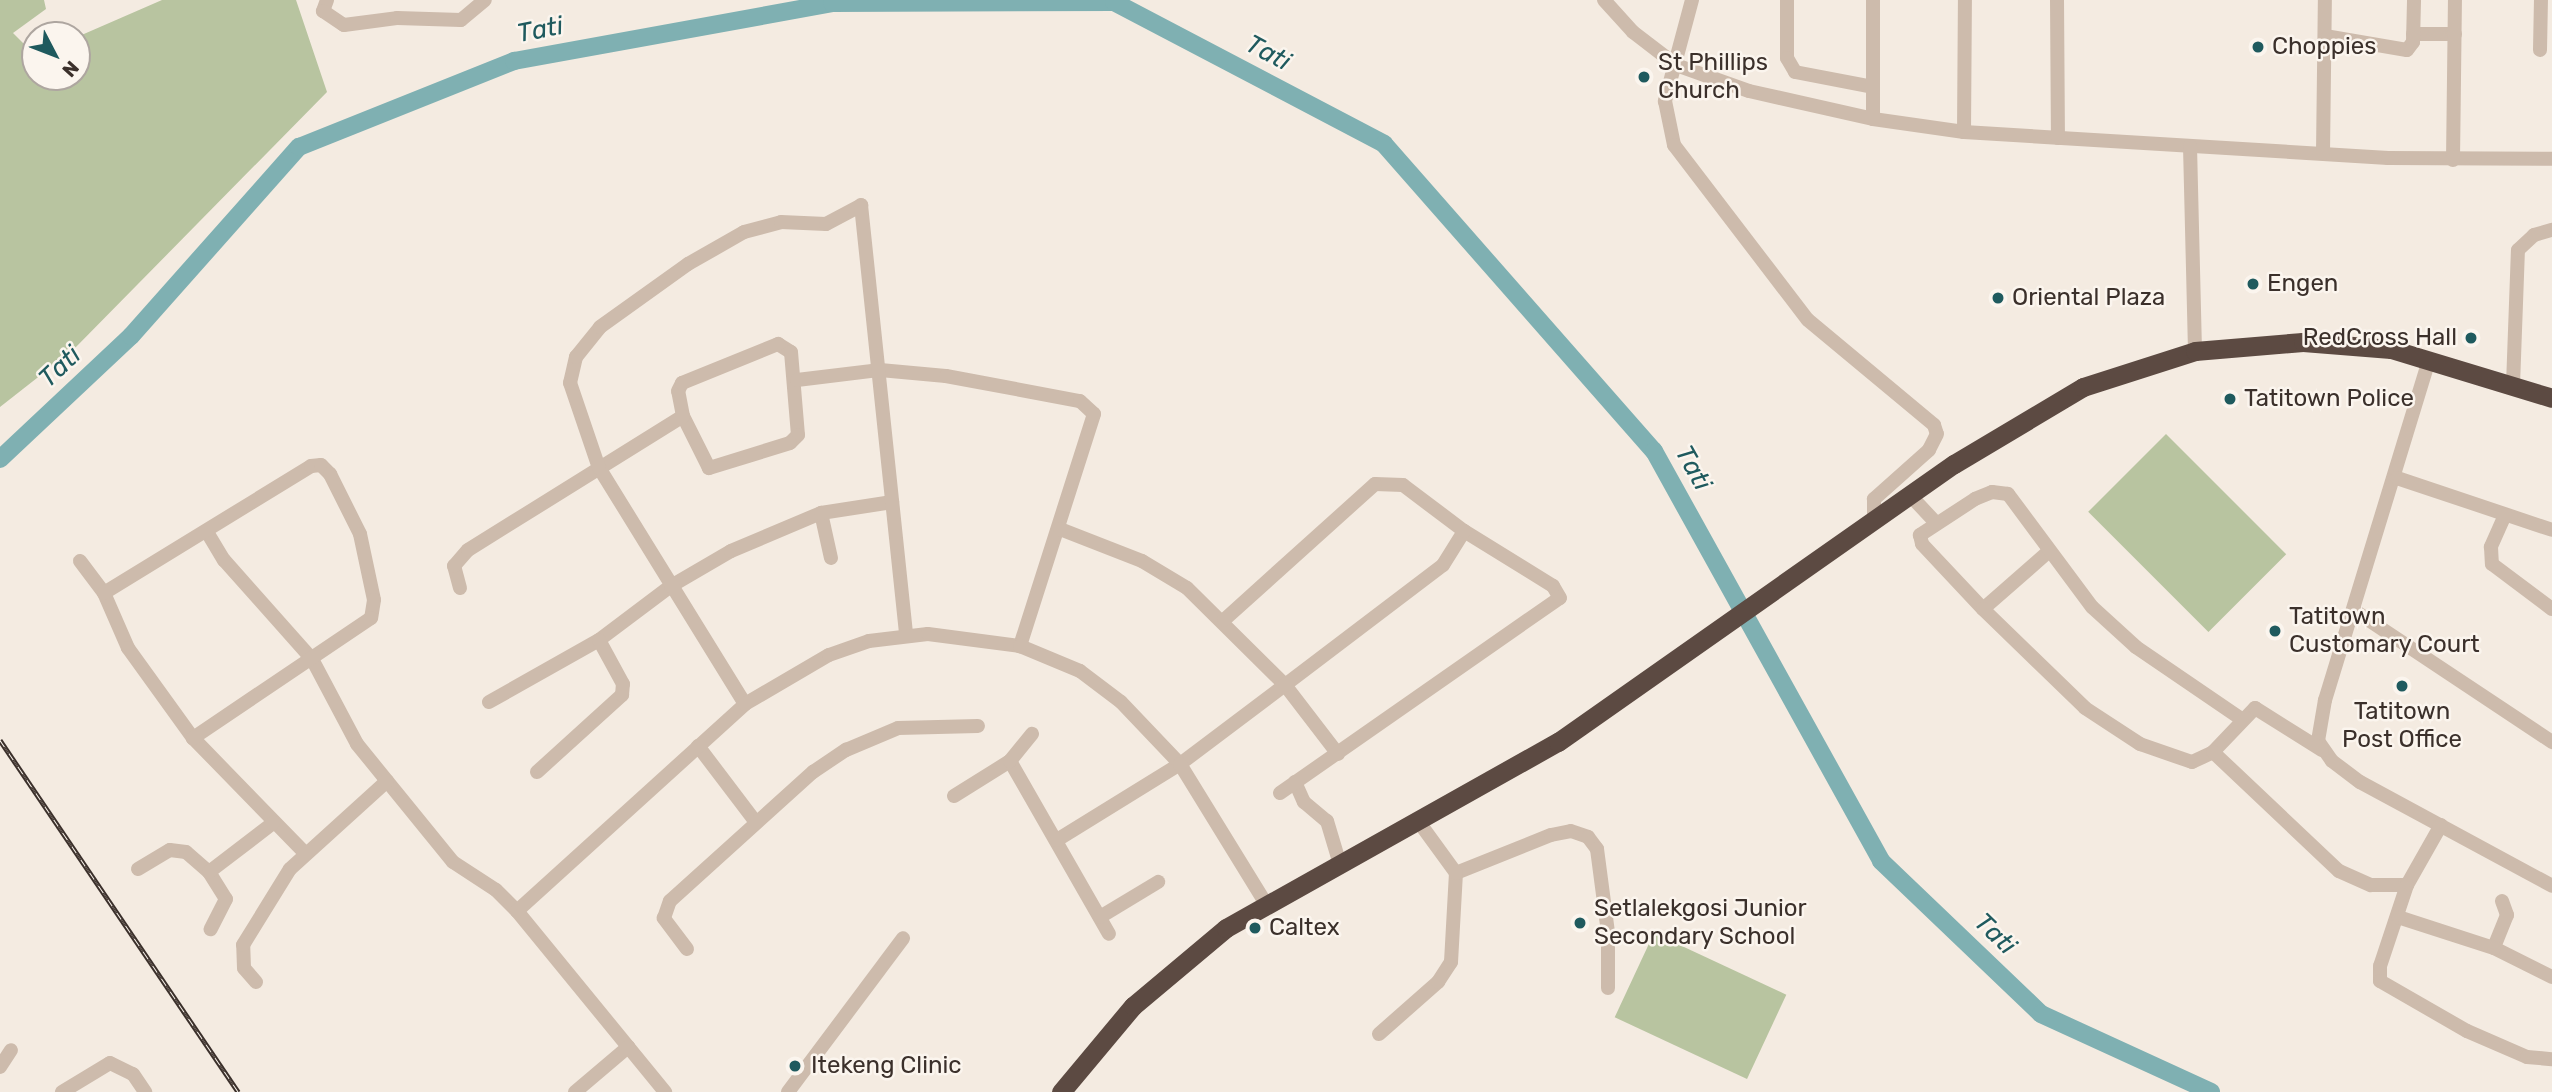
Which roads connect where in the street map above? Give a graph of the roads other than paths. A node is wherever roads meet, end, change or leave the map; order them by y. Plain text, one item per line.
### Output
1 (327, 0) edge
2 (485, 0) edge
3 (1604, 0) edge
4 (1692, 0) edge
5 (1787, 0) edge
6 (1873, 0) edge
7 (1965, 0) edge
8 (2057, 0) edge
9 (2325, 0) edge
10 (2414, 0) edge
11 (2455, 0) edge
12 (2541, 0) edge
13 (2413, 34) junction
14 (2455, 34) junction
15 (2325, 36) junction
16 (2540, 50) dead end
17 (1676, 65) junction
18 (1873, 87) junction
19 (1872, 120) junction
20 (1965, 132) junction
21 (2058, 138) junction
22 (2190, 146) junction
23 (2323, 153) junction
24 (2552, 159) edge
25 (2453, 160) junction
26 (2552, 230) edge
27 (2195, 351) junction
28 (2429, 360) junction
29 (880, 370) junction
30 (797, 380) junction
31 (2513, 384) junction
32 (2552, 398) edge
33 (683, 415) junction
34 (599, 468) junction
35 (2397, 478) junction
36 (1909, 494) junction
37 (892, 502) junction
38 (821, 513) junction
39 (2505, 515) junction
40 (1874, 519) junction
41 (1935, 522) junction
42 (1060, 529) junction
43 (2552, 530) edge
44 (1464, 531) junction
45 (207, 532) junction
46 (2048, 552) junction
47 (831, 558) dead end
48 (80, 561) dead end
49 (671, 586) junction
50 (460, 588) dead end
51 (104, 593) junction
52 (1983, 609) junction
53 (2552, 609) edge
54 (2355, 611) junction
55 (1224, 620) junction
56 (906, 634) junction
57 (599, 640) junction
58 (1020, 646) junction
59 (312, 659) junction
60 (1285, 685) junction
61 (489, 702) dead end
62 (746, 704) junction
63 (2241, 718) junction
64 (978, 726) dead end
65 (1032, 734) dead end
66 (193, 738) junction
67 (2552, 742) edge
68 (698, 746) junction
69 (2322, 750) junction
70 (2213, 752) junction
71 (1338, 754) junction
72 (1010, 761) junction
73 (1180, 764) junction
74 (537, 772) dead end
75 (387, 781) junction
76 (1295, 782) junction
77 (1280, 793) dead end
78 (954, 796) dead end
79 (755, 821) junction
80 (1419, 822) junction
81 (273, 823) junction
82 (2441, 825) junction
83 (1057, 840) junction
84 (303, 852) junction
85 (1339, 861) junction
86 (138, 869) dead end
87 (209, 872) junction
88 (1455, 873) junction
89 (2549, 878) edge
90 (1158, 882) dead end
91 (2407, 885) junction
92 (2502, 901) dead end
93 (1265, 902) junction
94 (517, 911) junction
95 (1100, 917) junction
96 (2398, 917) junction
97 (211, 929) dead end
98 (1108, 934) dead end
99 (903, 938) dead end
100 (2494, 948) junction
101 (687, 949) dead end
102 (2552, 977) edge
103 (256, 982) dead end
104 (1608, 988) dead end
105 (1379, 1034) dead end
106 (628, 1047) junction
107 (12, 1050) dead end
108 (1090, 1054) junction
109 (2552, 1059) edge
110 (0, 1067) edge
111 (62, 1092) edge
112 (145, 1092) edge
113 (575, 1092) edge
114 (664, 1092) edge
115 (788, 1092) edge
116 (1048, 1092) edge
117 (1060, 1092) edge

1 - 2 street
3 - 17 street
4 - 17 street
5 - 18 street
6 - 18 street
7 - 20 street
8 - 21 street
9 - 15 street
10 - 13 street
11 - 14 street
12 - 16 street
13 - 14 street
13 - 15 street
14 - 25 street
15 - 23 street
17 - 19 street
17 - 40 street
18 - 19 street
19 - 20 street
20 - 21 street
21 - 22 street
22 - 23 street
22 - 27 street
23 - 25 street
24 - 25 street
26 - 31 street
27 - 28 highway
27 - 36 highway
28 - 31 highway
28 - 35 street
29 - 30 street
29 - 34 street
29 - 37 street
29 - 42 street
30 - 33 street
30 - 33 street
31 - 32 highway
33 - 34 street
34 - 49 street
34 - 50 street
35 - 39 street
35 - 54 street
36 - 40 highway
36 - 41 street
37 - 38 street
37 - 56 street
38 - 47 street
38 - 49 street
39 - 43 street
39 - 53 street
40 - 80 highway
41 - 46 street
41 - 52 street
42 - 55 street
42 - 58 street
44 - 55 street
44 - 60 street
44 - 71 street
45 - 51 street
45 - 59 street
45 - 59 street
46 - 52 street
46 - 63 street
48 - 51 street
49 - 57 street
49 - 62 street
51 - 66 street
52 - 70 street
54 - 67 street
54 - 69 street
55 - 60 street
56 - 58 street
56 - 62 street
57 - 61 street
57 - 74 street
58 - 73 street
59 - 66 street
59 - 75 street
60 - 71 street
60 - 73 street
62 - 68 street
63 - 69 street
63 - 70 street
64 - 79 street
65 - 72 street
66 - 81 street
68 - 79 street
68 - 94 street
69 - 82 street
70 - 91 street
71 - 76 street
72 - 78 street
72 - 83 street
73 - 83 street
73 - 93 street
75 - 84 street
75 - 94 street
76 - 77 street
76 - 85 street
79 - 101 street
80 - 85 highway
80 - 88 street
81 - 84 street
81 - 87 street
82 - 89 street
82 - 91 street
83 - 95 street
84 - 103 street
85 - 93 highway
86 - 87 street
87 - 97 street
88 - 104 street
88 - 105 street
90 - 95 street
91 - 96 street
92 - 100 street
93 - 108 highway
94 - 106 street
95 - 98 street
96 - 100 street
96 - 109 street
99 - 115 street
100 - 102 street
106 - 113 street
106 - 114 street
107 - 110 street
108 - 116 highway
108 - 117 highway
111 - 112 street

